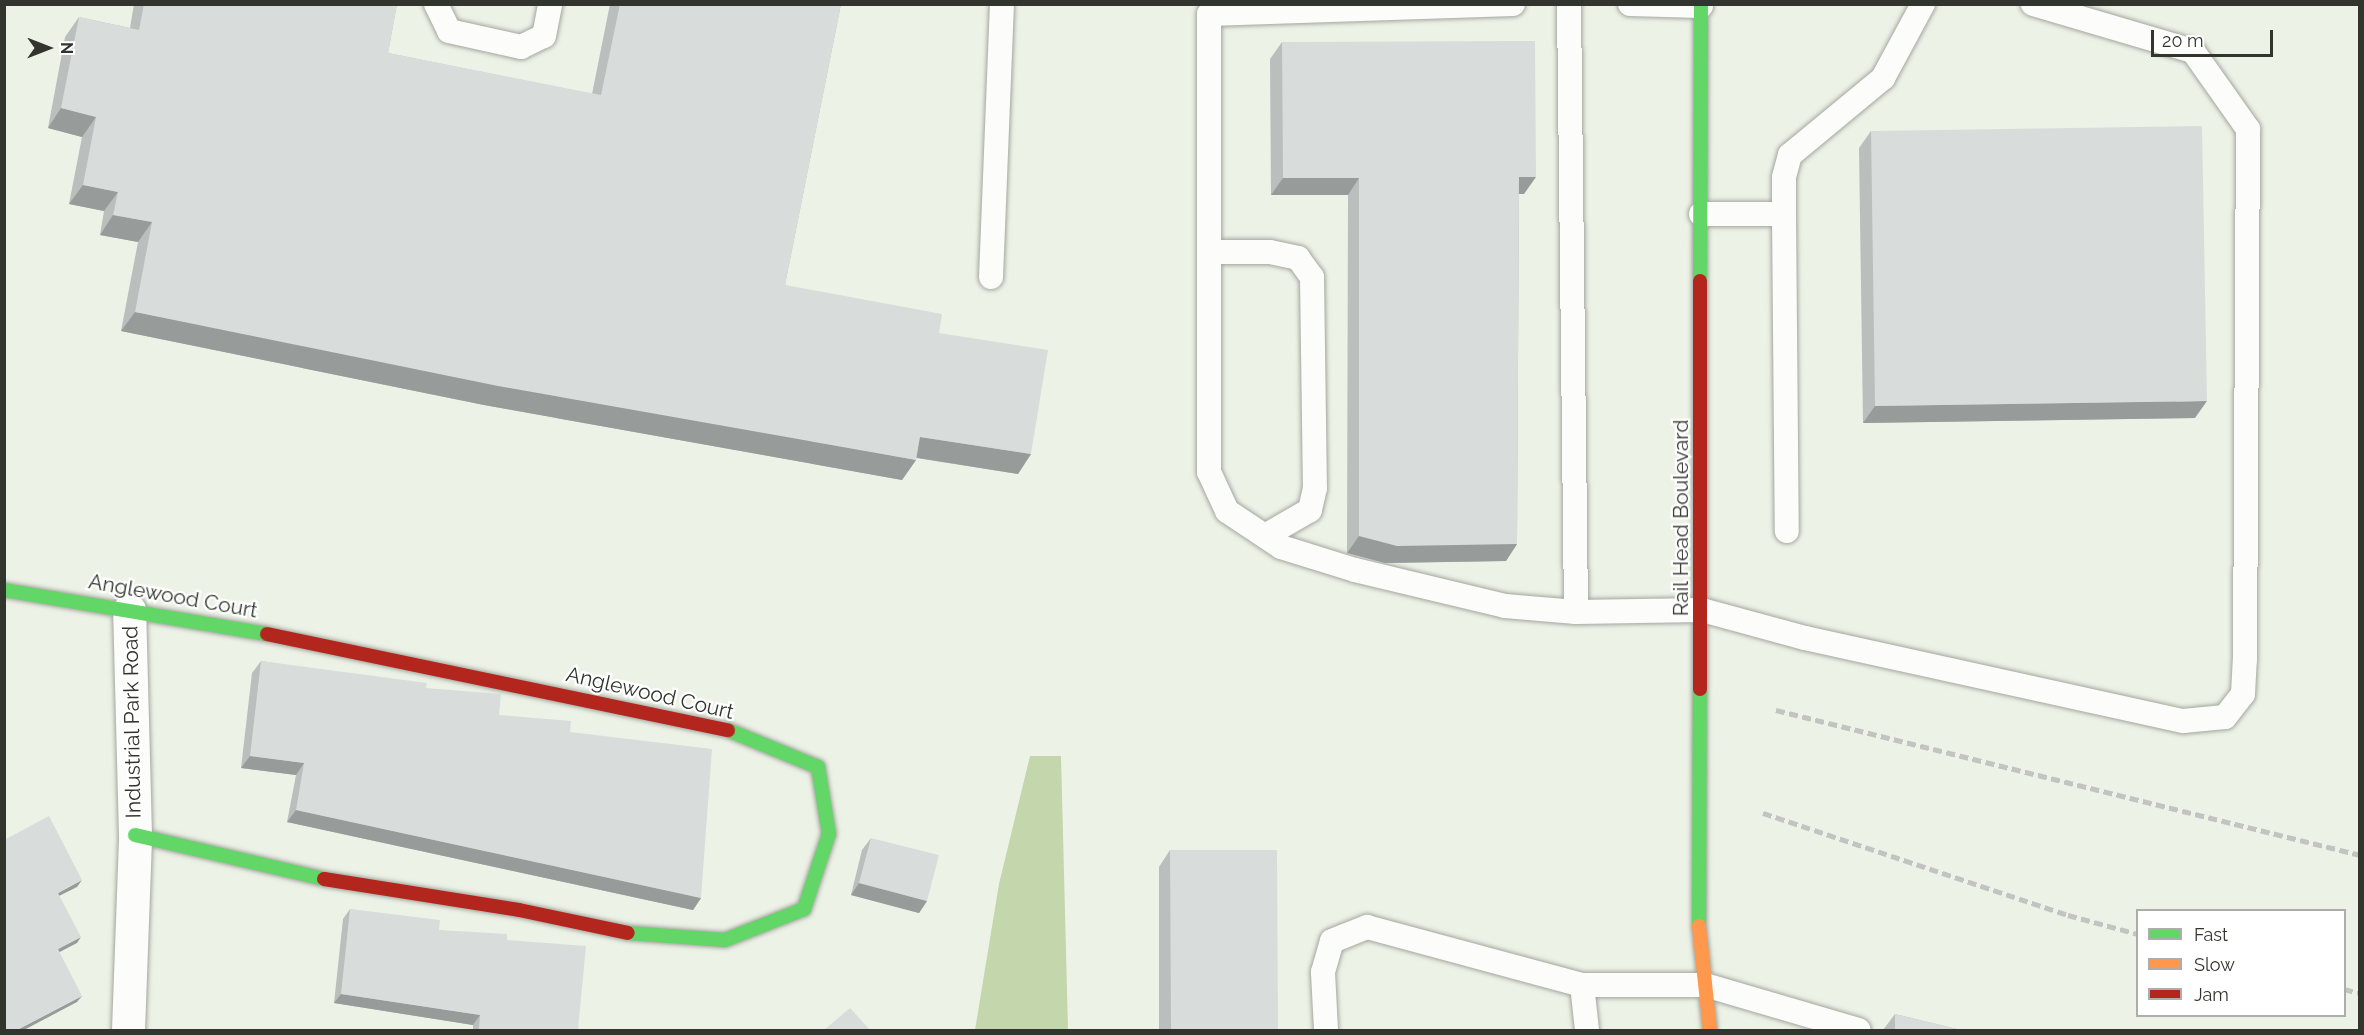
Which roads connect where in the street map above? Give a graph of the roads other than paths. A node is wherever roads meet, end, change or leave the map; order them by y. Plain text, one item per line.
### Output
1 (436, 4) edge
2 (550, 4) edge
3 (1002, 4) edge
4 (1513, 4) edge
5 (1569, 4) edge
6 (1630, 4) edge
7 (1923, 4) edge
8 (2033, 4) edge
9 (1701, 5) edge
10 (1701, 214) junction
11 (1784, 214) junction
12 (1209, 252) junction
13 (991, 277) dead end
14 (1787, 531) dead end
15 (1265, 536) junction
16 (4, 590) edge
17 (129, 610) junction
18 (1702, 610) junction
19 (1576, 612) junction
20 (135, 835) junction
21 (1582, 985) junction
22 (1705, 985) junction
23 (128, 1030) edge
24 (1326, 1030) edge
25 (1587, 1030) edge
26 (1710, 1030) edge
27 (1859, 1030) edge

1 - 2 lane
3 - 13 lane
4 - 12 lane
5 - 19 lane
6 - 9 lane
7 - 11 lane
8 - 18 lane
9 - 10 street, Rail Head Boulevard
10 - 11 lane
10 - 18 street, Rail Head Boulevard
11 - 14 lane
12 - 15 lane
12 - 15 lane
15 - 19 lane
16 - 17 street, Anglewood Court
17 - 20 street, Industrial Park Road
17 - 20 street, Anglewood Court
18 - 19 lane
18 - 22 street, Rail Head Boulevard
20 - 23 street, Industrial Park Road
21 - 22 lane
21 - 24 lane
21 - 25 lane
22 - 26 street, Rail Head Boulevard
22 - 27 lane

